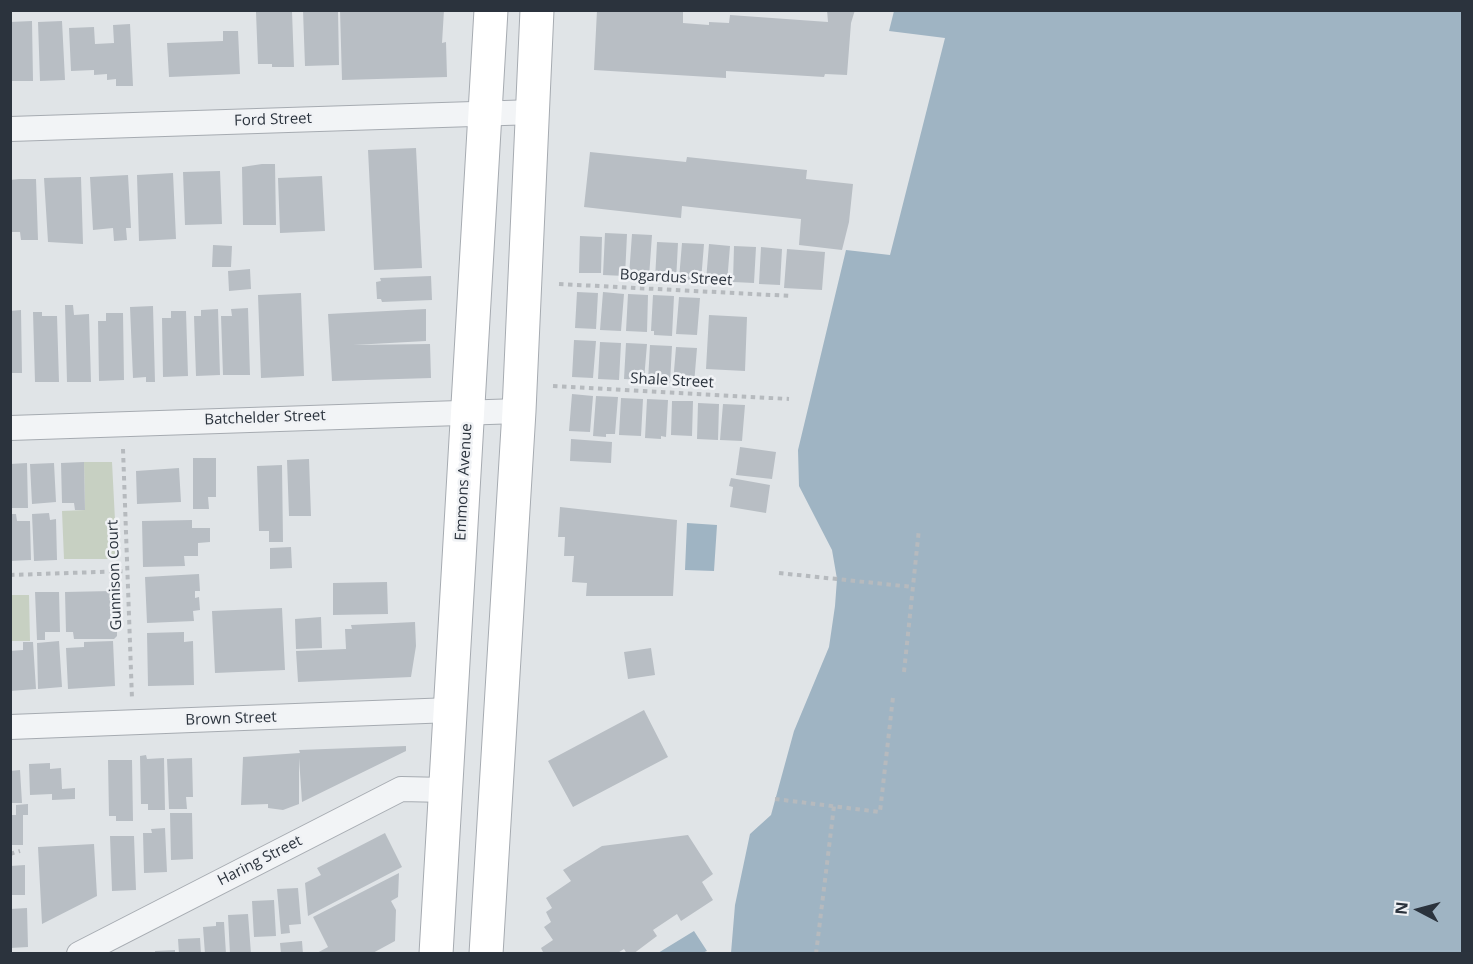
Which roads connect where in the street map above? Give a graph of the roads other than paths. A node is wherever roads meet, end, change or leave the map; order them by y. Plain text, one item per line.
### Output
1 (490, 10) edge
2 (537, 10) edge
3 (535, 112) junction
4 (485, 113) junction
5 (10, 129) edge
6 (468, 411) junction
7 (519, 411) junction
8 (10, 428) edge
9 (451, 711) junction
10 (10, 727) edge
11 (446, 790) junction
12 (79, 954) edge
13 (436, 954) edge
14 (486, 954) edge

1 - 4 main road, Emmons Avenue
2 - 3 main road
3 - 4 street, Ford Street
3 - 7 main road
4 - 5 street, Ford Street
4 - 6 main road, Emmons Avenue
6 - 7 street, Batchelder Street
6 - 8 street, Batchelder Street
6 - 9 main road, Emmons Avenue
7 - 14 main road
9 - 10 street, Brown Street
9 - 11 main road, Emmons Avenue
11 - 12 street, Haring Street
11 - 13 main road, Emmons Avenue

